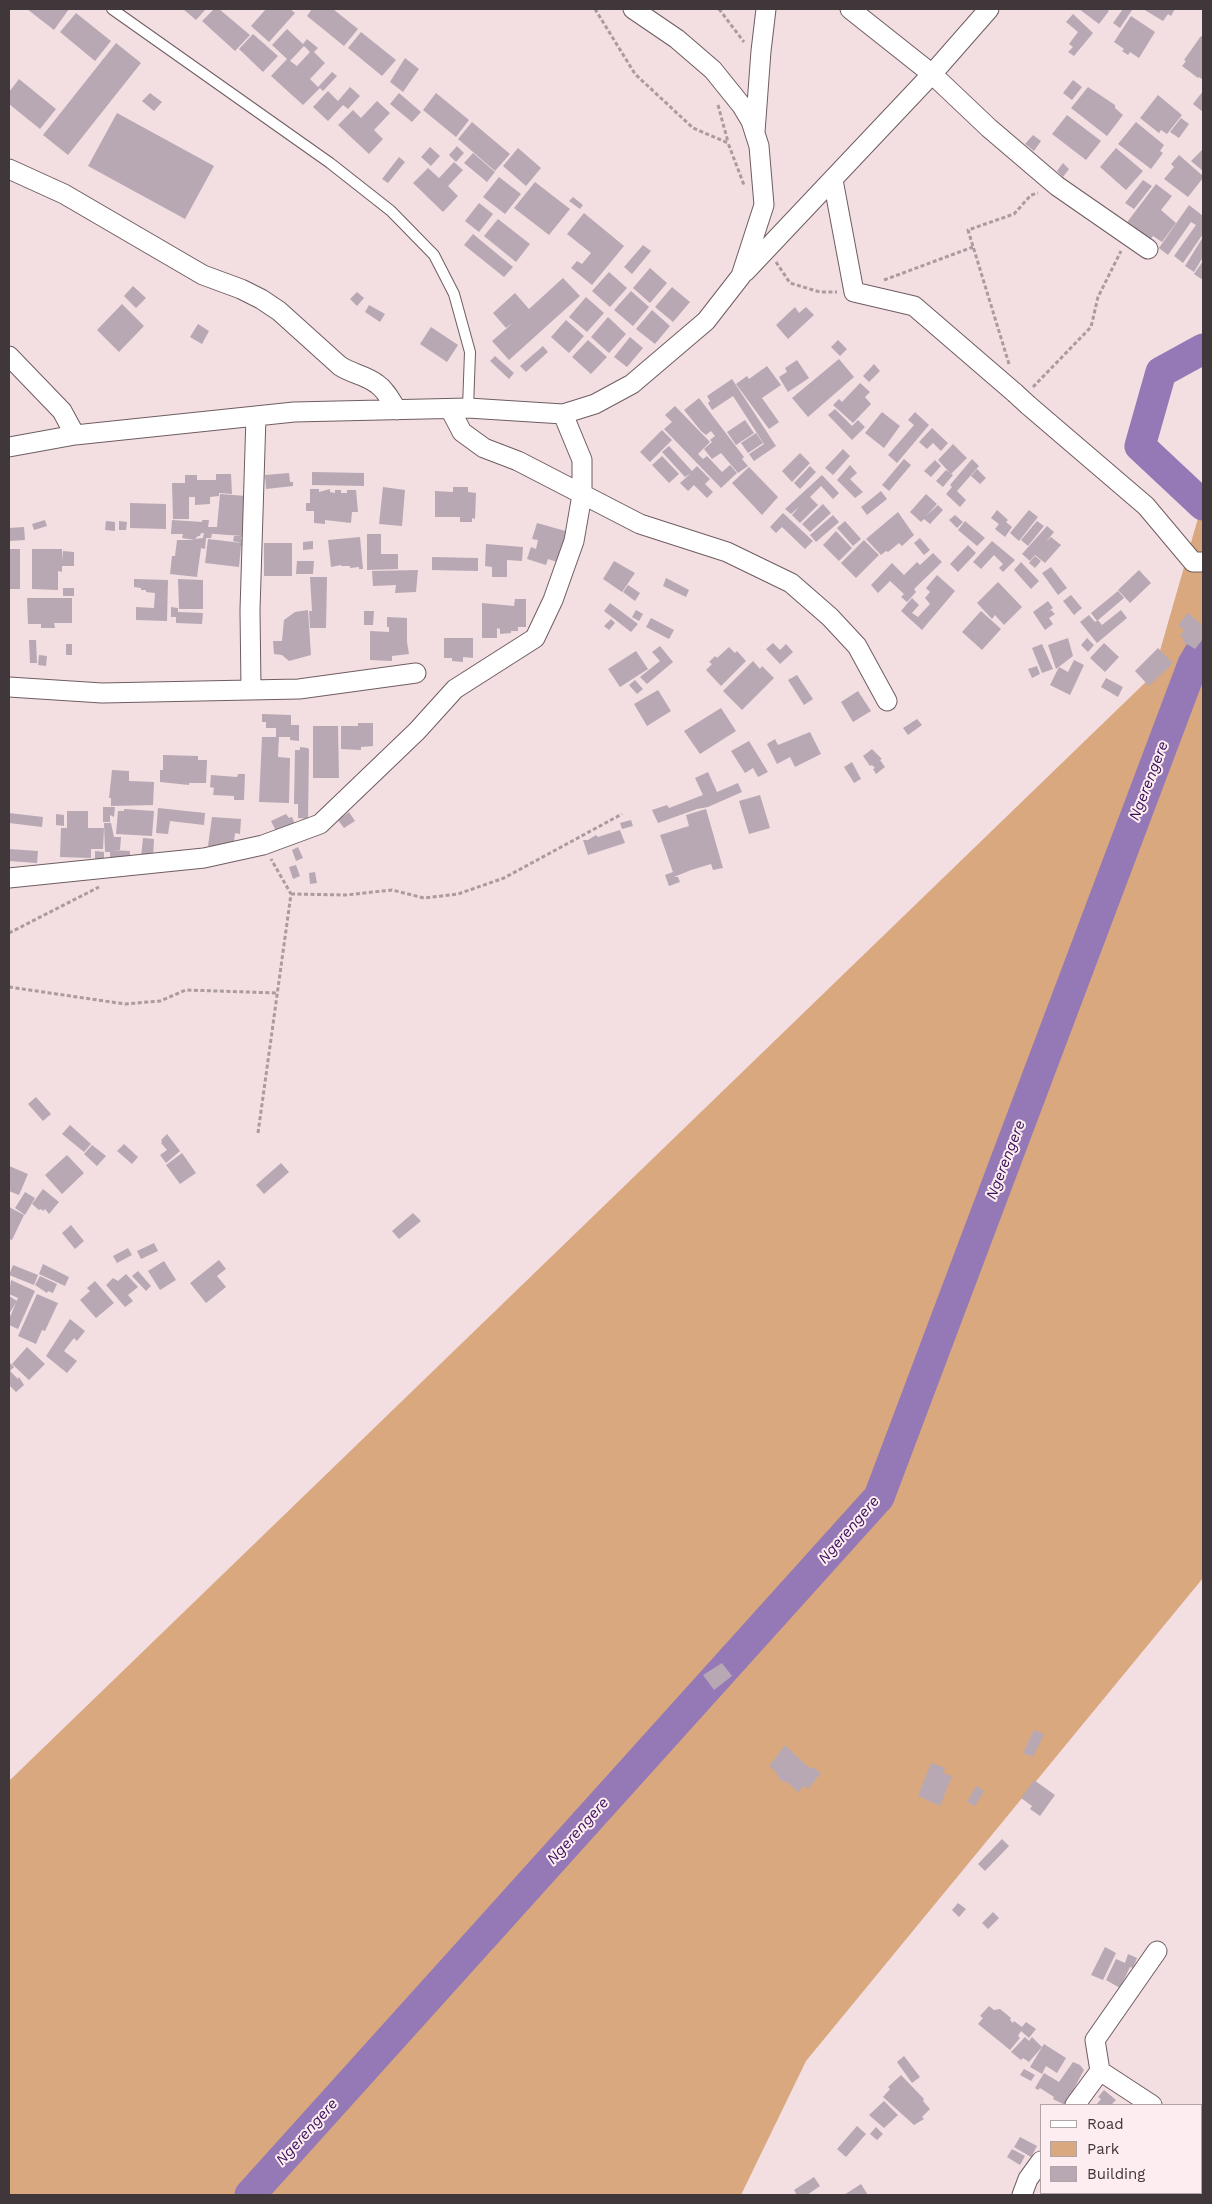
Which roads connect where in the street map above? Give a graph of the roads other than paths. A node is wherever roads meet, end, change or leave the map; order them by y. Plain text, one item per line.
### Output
1 (112, 9) edge
2 (633, 9) edge
3 (766, 9) edge
4 (850, 9) edge
5 (989, 9) edge
6 (932, 74) junction
7 (755, 134) junction
8 (9, 169) edge
9 (833, 180) junction
10 (1148, 249) dead end
11 (741, 276) junction
12 (9, 356) edge
13 (459, 409) junction
14 (397, 410) junction
15 (563, 414) junction
16 (256, 416) junction
17 (75, 435) junction
18 (9, 447) edge
19 (582, 495) junction
20 (1203, 562) edge
21 (416, 673) dead end
22 (9, 687) edge
23 (251, 689) junction
24 (887, 701) dead end
25 (9, 878) edge
26 (1157, 1951) dead end
27 (1100, 2071) junction
28 (1076, 2104) edge
29 (1150, 2104) edge
30 (1040, 2162) edge
31 (1022, 2195) edge

1 - 13 lane
2 - 7 street
3 - 7 street
4 - 6 street
5 - 6 street
6 - 9 street
6 - 10 street
7 - 11 street
8 - 14 street
9 - 11 street
9 - 20 street
11 - 15 street
12 - 17 street
13 - 14 street
13 - 15 street
13 - 19 street
14 - 16 street
15 - 19 street
16 - 17 street
16 - 23 street
17 - 18 street
19 - 24 street
19 - 25 street
21 - 23 street
22 - 23 street
26 - 27 street
27 - 28 street
27 - 29 street
30 - 31 street

